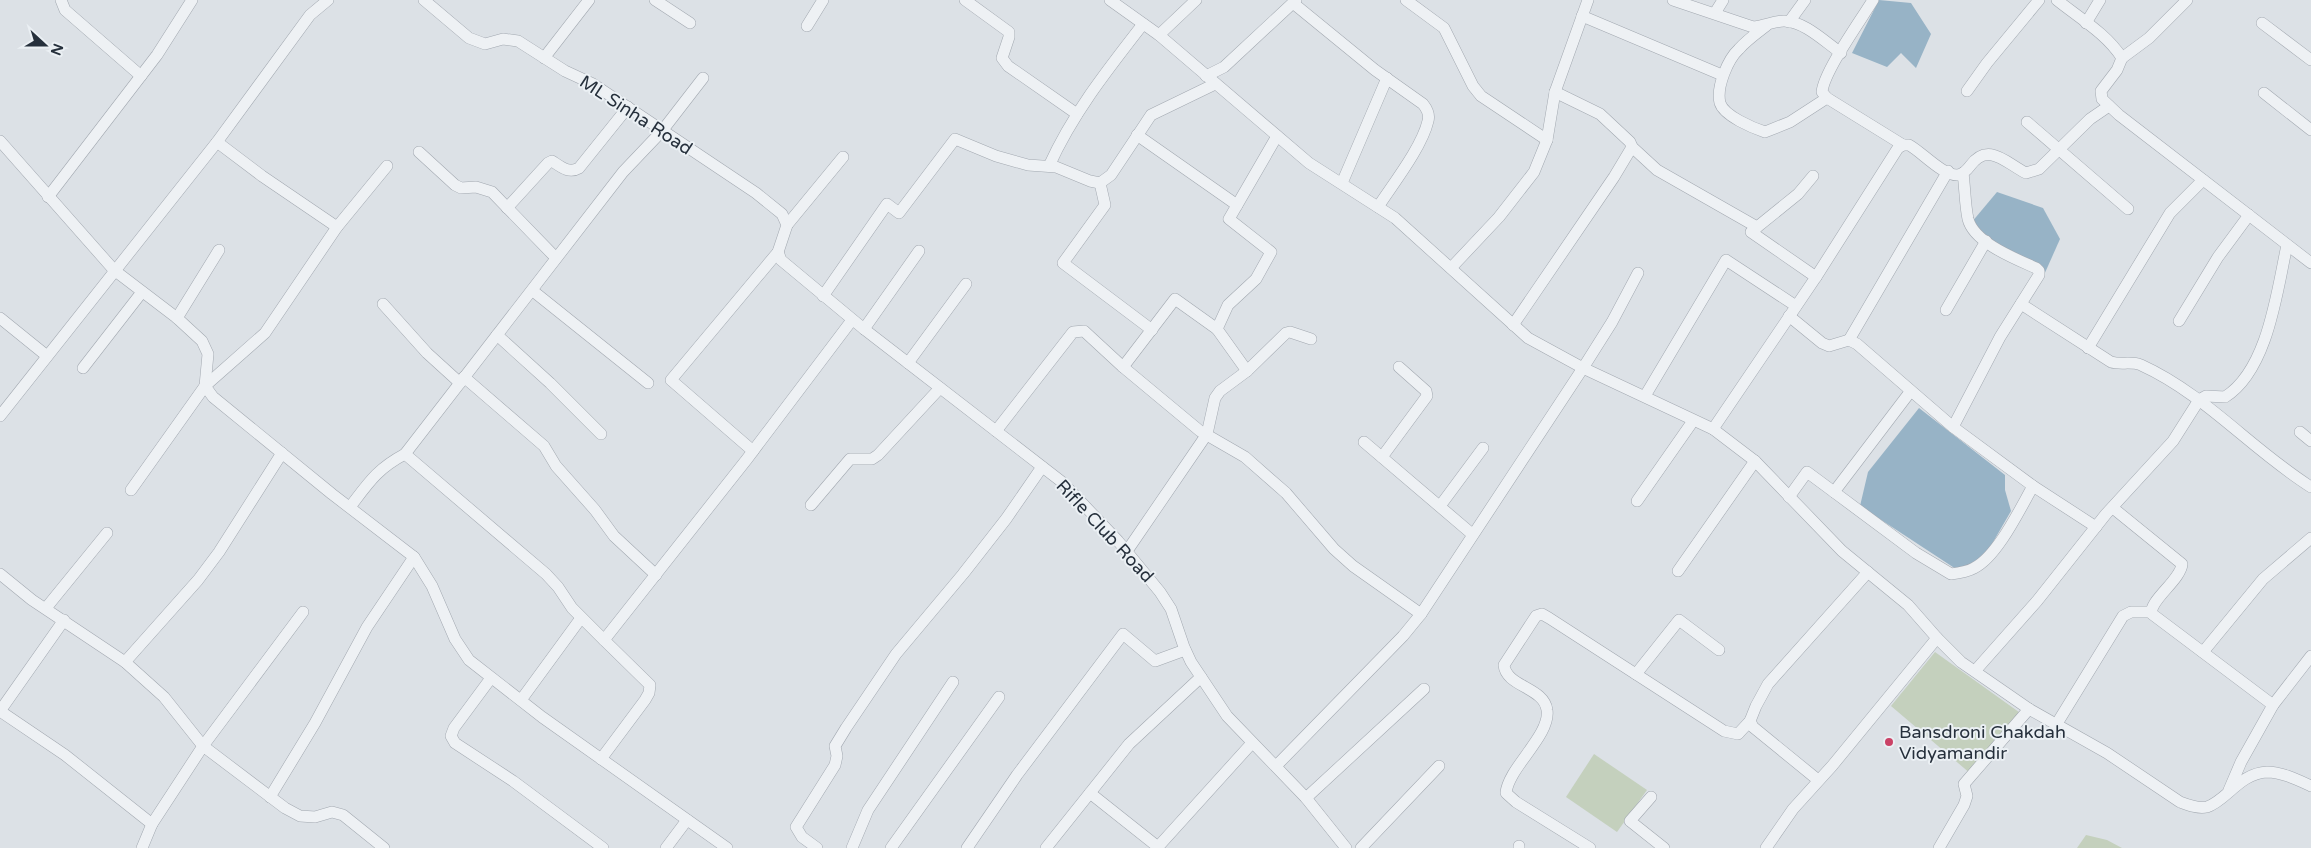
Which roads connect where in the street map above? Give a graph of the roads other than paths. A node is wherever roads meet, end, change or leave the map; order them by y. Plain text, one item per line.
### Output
1 (61, 0) edge
2 (192, 0) edge
3 (328, 0) edge
4 (424, 0) edge
5 (588, 0) edge
6 (655, 0) edge
7 (823, 0) edge
8 (965, 0) edge
9 (1110, 0) edge
10 (1196, 0) edge
11 (1406, 0) edge
12 (1588, 0) edge
13 (1673, 0) edge
14 (1723, 0) edge
15 (1805, 0) edge
16 (1873, 0) edge
17 (2040, 0) edge
18 (2057, 0) edge
19 (2100, 0) edge
20 (2187, 0) edge
21 (1295, 1) edge
22 (1715, 13) junction
23 (1582, 16) junction
24 (1789, 22) junction
25 (2086, 22) junction
26 (690, 23) dead end
27 (2262, 23) dead end
28 (1143, 24) junction
29 (807, 26) dead end
30 (1766, 26) junction
31 (1159, 35) junction
32 (1841, 53) junction
33 (544, 58) junction
34 (2122, 58) junction
35 (2311, 60) edge
36 (1722, 75) junction
37 (141, 76) junction
38 (703, 78) dead end
39 (1387, 78) junction
40 (1210, 80) junction
41 (1967, 91) dead end
42 (1554, 92) junction
43 (2264, 92) dead end
44 (1827, 98) junction
45 (2108, 106) junction
46 (628, 107) junction
47 (1077, 114) junction
48 (2026, 122) dead end
49 (2311, 130) edge
50 (662, 131) junction
51 (1137, 135) junction
52 (1277, 136) junction
53 (1547, 140) junction
54 (217, 142) junction
55 (1903, 145) junction
56 (1632, 147) junction
57 (2, 148) edge
58 (2059, 149) junction
59 (419, 152) dead end
60 (843, 157) dead end
61 (387, 166) dead end
62 (1049, 166) junction
63 (1948, 171) junction
64 (1963, 173) junction
65 (1813, 176) dead end
66 (2203, 180) junction
67 (1100, 183) junction
68 (1342, 184) junction
69 (48, 197) junction
70 (1237, 205) junction
71 (1378, 207) junction
72 (507, 208) junction
73 (2128, 209) dead end
74 (2249, 216) junction
75 (788, 225) junction
76 (337, 227) junction
77 (1757, 227) junction
78 (1986, 241) junction
79 (2287, 245) junction
80 (219, 250) dead end
81 (919, 251) dead end
82 (778, 252) junction
83 (556, 258) junction
84 (2311, 263) edge
85 (1451, 268) junction
86 (114, 270) junction
87 (1638, 273) dead end
88 (1816, 277) junction
89 (966, 284) dead end
90 (533, 290) junction
91 (142, 292) junction
92 (823, 296) junction
93 (383, 304) dead end
94 (2020, 304) junction
95 (1796, 306) junction
96 (1946, 310) dead end
97 (1789, 316) junction
98 (0, 318) edge
99 (177, 318) junction
100 (852, 320) junction
101 (2178, 322) dead end
102 (1513, 324) junction
103 (1217, 329) junction
104 (864, 330) junction
105 (1152, 330) junction
106 (497, 335) junction
107 (1311, 339) dead end
108 (1849, 340) junction
109 (2088, 348) junction
110 (47, 356) junction
111 (908, 363) junction
112 (1123, 367) junction
113 (1399, 367) dead end
114 (84, 368) dead end
115 (1583, 368) junction
116 (1247, 371) junction
117 (462, 380) junction
118 (648, 383) dead end
119 (205, 386) junction
120 (940, 388) junction
121 (1910, 392) junction
122 (1645, 396) junction
123 (2199, 400) junction
124 (0, 416) edge
125 (1693, 421) junction
126 (1953, 427) junction
127 (1712, 429) junction
128 (996, 431) junction
129 (2300, 432) dead end
130 (601, 434) dead end
131 (1207, 434) junction
132 (2311, 441) edge
133 (1364, 442) dead end
134 (1483, 448) dead end
135 (753, 450) junction
136 (282, 453) junction
137 (405, 454) junction
138 (1382, 457) junction
139 (1755, 461) junction
140 (1042, 467) junction
141 (2033, 486) junction
142 (2311, 487) edge
143 (131, 490) dead end
144 (1834, 492) junction
145 (1788, 496) junction
146 (1637, 501) dead end
147 (811, 505) dead end
148 (1440, 506) junction
149 (350, 507) junction
150 (2114, 508) junction
151 (2096, 527) junction
152 (107, 532) dead end
153 (1472, 534) junction
154 (2311, 538) edge
155 (1127, 551) junction
156 (414, 556) junction
157 (1678, 571) dead end
158 (1868, 572) junction
159 (0, 574) edge
160 (656, 575) junction
161 (46, 608) junction
162 (303, 612) dead end
163 (2151, 612) junction
164 (1421, 614) junction
165 (581, 618) junction
166 (64, 620) junction
167 (1937, 638) junction
168 (604, 640) junction
169 (1185, 650) junction
170 (1720, 650) dead end
171 (2203, 652) junction
172 (2311, 656) edge
173 (125, 662) junction
174 (1975, 671) junction
175 (1636, 674) junction
176 (1201, 677) junction
177 (491, 678) junction
178 (953, 682) dead end
179 (1424, 689) dead end
180 (999, 696) dead end
181 (521, 700) junction
182 (2273, 705) junction
183 (2028, 709) junction
184 (0, 711) edge
185 (1750, 721) junction
186 (2056, 725) junction
187 (1252, 743) junction
188 (203, 746) junction
189 (601, 759) junction
190 (1276, 766) junction
191 (1439, 766) dead end
192 (1818, 780) junction
193 (2311, 786) edge
194 (2228, 791) junction
195 (1090, 794) junction
196 (270, 797) junction
197 (1306, 798) junction
198 (1651, 798) dead end
199 (687, 820) junction
200 (152, 824) junction
201 (721, 847) edge
202 (1158, 847) edge
203 (142, 848) edge
204 (384, 848) edge
205 (603, 848) edge
206 (666, 848) edge
207 (817, 848) edge
208 (852, 848) edge
209 (891, 848) edge
210 (967, 848) edge
211 (1046, 848) edge
212 (1346, 848) edge
213 (1361, 848) edge
214 (1590, 848) edge
215 (1664, 848) edge
216 (1766, 848) edge
217 (1939, 848) edge

1 - 37 street
2 - 37 street
3 - 54 street
4 - 33 street, ML Sinha Road
5 - 33 street
6 - 26 street
7 - 29 street
8 - 47 street
9 - 28 street
10 - 31 street
11 - 53 street
12 - 23 street
13 - 22 street
14 - 22 street
15 - 24 street
16 - 32 street
17 - 41 street
18 - 25 street
19 - 25 street
20 - 34 street
21 - 39 street
21 - 40 street
22 - 30 street
23 - 36 street
23 - 42 street
24 - 30 street
24 - 32 street
25 - 34 street
27 - 35 street
28 - 31 street
28 - 47 street
30 - 36 street
31 - 40 street
32 - 44 street
33 - 46 street, ML Sinha Road
34 - 45 street
36 - 44 street
37 - 69 street
38 - 50 street
39 - 68 street
39 - 71 street
40 - 51 street
40 - 52 street
42 - 53 street
42 - 56 street
43 - 49 street
44 - 55 street
45 - 58 street
45 - 66 street
46 - 50 street, ML Sinha Road
46 - 72 street
47 - 62 street
48 - 58 street
50 - 75 street, ML Sinha Road
50 - 83 street
51 - 67 street
51 - 70 street
52 - 68 street
52 - 70 street
53 - 85 street
54 - 76 street
54 - 86 street
55 - 63 street
55 - 88 street
56 - 77 street
56 - 102 street
57 - 69 street
58 - 64 street
58 - 73 street
59 - 72 street
60 - 75 street
61 - 76 street
62 - 67 street
62 - 92 street
63 - 64 street
63 - 108 street
64 - 78 street
65 - 77 street
66 - 74 street
66 - 109 street
67 - 105 street
68 - 71 street
69 - 86 street
70 - 103 street
71 - 85 street
72 - 83 street
74 - 79 street
74 - 101 street
75 - 82 street
76 - 119 street
77 - 88 street
78 - 94 street
78 - 96 street
79 - 84 street
79 - 123 street
80 - 99 street
81 - 104 street
82 - 92 street, Rifle Club Road
82 - 135 street
83 - 90 street
85 - 102 street
86 - 91 street
86 - 110 street
87 - 115 street
88 - 95 street
89 - 111 street
90 - 106 street
90 - 118 street
91 - 99 street
91 - 114 street
92 - 100 street, Rifle Club Road
93 - 117 street
94 - 109 street
94 - 126 street
95 - 97 street
95 - 122 street
97 - 108 street
97 - 127 street
98 - 110 street
99 - 119 street
100 - 104 street, Rifle Club Road
100 - 135 street
102 - 115 street
103 - 105 street
103 - 116 street
104 - 111 street, Rifle Club Road
105 - 112 street
106 - 117 street
106 - 130 street
107 - 116 street
108 - 121 street
109 - 123 street
110 - 124 street
111 - 120 street, Rifle Club Road
112 - 128 street
112 - 131 street
113 - 138 street
115 - 122 street
115 - 153 street
116 - 131 street
117 - 137 street
117 - 160 street
119 - 136 street
119 - 143 street
120 - 128 street, Rifle Club Road
120 - 147 street
121 - 126 street
121 - 144 street
122 - 125 street
123 - 142 street
123 - 150 street
125 - 127 street
125 - 146 street
126 - 141 street
127 - 139 street
128 - 140 street, Rifle Club Road
129 - 132 street
131 - 155 street
131 - 164 street
133 - 138 street
134 - 148 street
135 - 160 street
136 - 149 street
136 - 173 street
137 - 149 street
137 - 165 street
138 - 148 street
139 - 145 street
139 - 157 street
140 - 155 street, Rifle Club Road
140 - 207 street
141 - 144 street
141 - 151 street
144 - 145 street
145 - 158 street
148 - 153 street
149 - 156 street
150 - 151 street
150 - 163 street
151 - 174 street
152 - 161 street
153 - 164 street
154 - 171 street
155 - 169 street, Rifle Club Road
156 - 177 street
156 - 196 street
158 - 167 street
158 - 185 street
159 - 161 street
160 - 168 street
161 - 166 street
162 - 188 street
163 - 171 street
163 - 186 street
164 - 190 street
165 - 168 street
165 - 181 street
166 - 173 street
166 - 184 street
167 - 174 street
167 - 192 street
168 - 189 street
169 - 176 street, Rifle Club Road
169 - 210 street
170 - 175 street
171 - 182 street
172 - 182 street
173 - 188 street
174 - 183 street
175 - 185 street
175 - 214 street
176 - 187 street, Rifle Club Road
176 - 195 street
177 - 181 street
177 - 205 street
178 - 208 street
179 - 197 street
180 - 209 street
181 - 189 street
182 - 194 street
183 - 186 street
183 - 217 street
184 - 200 street
185 - 192 street
186 - 194 street
187 - 190 street, Rifle Club Road
187 - 202 street
188 - 196 street
188 - 200 street
189 - 199 street
190 - 197 street, Rifle Club Road
191 - 213 street
192 - 216 street
193 - 194 street
195 - 202 street
195 - 211 street
196 - 204 street
197 - 212 street, Rifle Club Road
198 - 215 street
199 - 201 street
199 - 206 street
200 - 203 street

